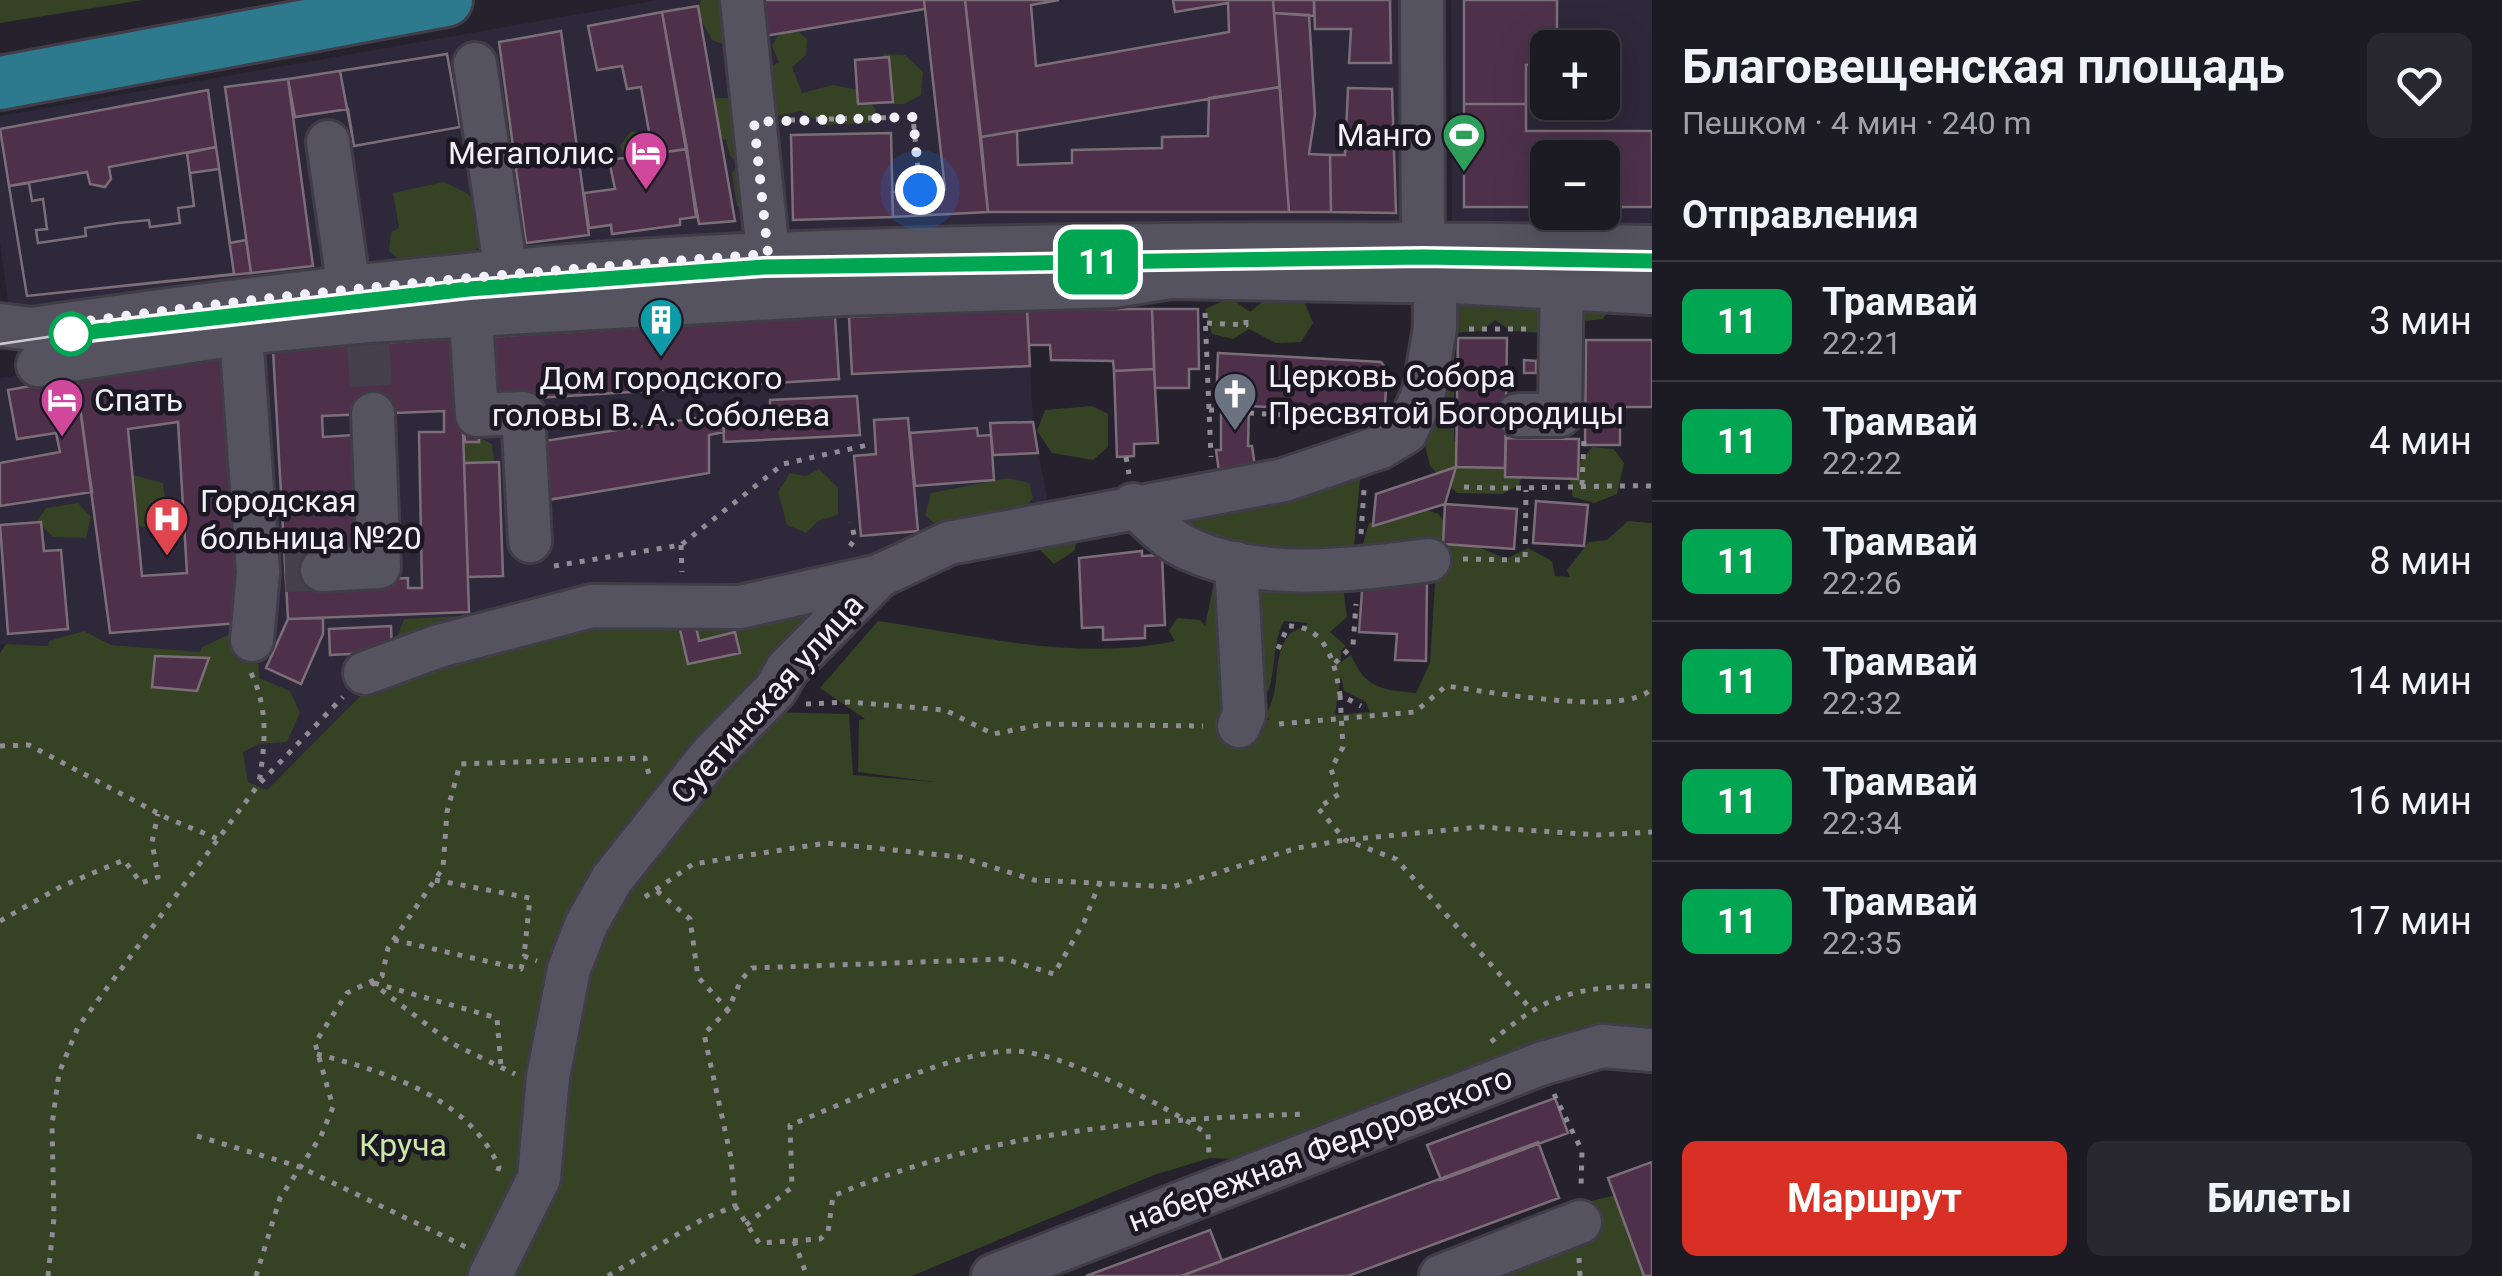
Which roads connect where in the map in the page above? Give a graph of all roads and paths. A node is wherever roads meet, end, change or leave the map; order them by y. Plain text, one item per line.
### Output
1 (446, 0) edge
2 (742, 0) edge
3 (1422, 0) edge
4 (474, 64) dead end
5 (0, 84) edge
6 (754, 122) junction
7 (328, 142) dead end
8 (920, 190) dead end
9 (1562, 246) junction
10 (1652, 247) edge
11 (768, 254) junction
12 (1426, 260) junction
13 (481, 288) junction
14 (1652, 294) edge
15 (1205, 300) dead end
16 (362, 310) junction
17 (1562, 310) junction
18 (240, 317) junction
19 (1206, 324) junction
20 (1246, 324) dead end
21 (0, 325) edge
22 (1435, 328) junction
23 (38, 365) dead end
24 (1208, 410) junction
25 (1221, 410) dead end
26 (1249, 412) dead end
27 (373, 414) tunnel mouth
28 (1518, 416) dead end
29 (1361, 419) dead end
30 (1582, 438) dead end
31 (868, 445) dead end
32 (1212, 470) dead end
33 (1582, 485) junction
34 (1652, 486) edge
35 (1464, 487) dead end
36 (1526, 490) junction
37 (1133, 506) junction
38 (537, 554) joint
39 (1442, 560) joint
40 (1236, 562) junction
41 (288, 571) junction
42 (878, 576) junction
43 (252, 640) joint
44 (1277, 657) dead end
45 (365, 673) joint
46 (1340, 694) junction
47 (1361, 706) dead end
48 (1239, 726) dead end
49 (0, 746) edge
50 (650, 777) dead end
51 (259, 784) junction
52 (158, 814) junction
53 (1652, 832) edge
54 (218, 840) junction
55 (1345, 840) junction
56 (435, 880) junction
57 (1100, 882) junction
58 (657, 891) junction
59 (0, 921) edge
60 (588, 923) junction
61 (394, 940) junction
62 (524, 956) junction
63 (553, 966) dead end
64 (371, 982) junction
65 (1652, 986) edge
66 (1530, 1008) junction
67 (728, 1010) junction
68 (1488, 1044) dead end
69 (1652, 1050) edge
70 (318, 1054) junction
71 (1540, 1064) junction
72 (501, 1068) junction
73 (533, 1078) dead end
74 (1308, 1114) dead end
75 (1183, 1118) junction
76 (197, 1136) dead end
77 (1209, 1164) dead end
78 (300, 1167) junction
79 (499, 1167) dead end
80 (736, 1206) junction
81 (1580, 1222) junction
82 (746, 1225) junction
83 (794, 1241) junction
84 (481, 1264) edge
85 (48, 1276) edge
86 (256, 1276) edge
87 (608, 1276) edge
88 (807, 1276) edge
89 (993, 1276) edge
90 (1441, 1276) edge
91 (1580, 1276) edge

1 - 5 main road
2 - 6 street
3 - 12 street, Суетинская улица
4 - 13 street
6 - 8 path
6 - 11 street
7 - 16 street
9 - 10 street
9 - 12 street
9 - 17 street
11 - 12 street
11 - 13 street
12 - 13 street
12 - 17 street
12 - 22 street, Суетинская улица
13 - 16 street
13 - 38 street
14 - 17 street
15 - 19 path
16 - 18 street
17 - 22 path
17 - 28 street
18 - 21 street
18 - 23 street
18 - 41 street
19 - 20 path
19 - 24 path
22 - 37 street, Суетинская улица
24 - 25 path
24 - 32 path
26 - 29 path
27 - 41 street
30 - 33 path
31 - 38 path
33 - 34 path
33 - 36 path
35 - 36 path
36 - 39 path
37 - 40 street
37 - 42 street, Суетинская улица
39 - 40 street
40 - 48 street
41 - 43 street
42 - 45 street
42 - 60 street, Суетинская улица
43 - 51 path
44 - 46 path
45 - 51 path
46 - 47 path
46 - 55 path
49 - 52 path
50 - 56 path
51 - 54 path
52 - 54 path
52 - 59 path
53 - 55 path
54 - 85 path
55 - 57 path
55 - 66 path
56 - 61 path
56 - 62 path
57 - 58 path
57 - 67 path
58 - 60 path
58 - 67 path
60 - 84 street, Суетинская улица
61 - 62 path
61 - 64 path
62 - 63 path
64 - 70 path
64 - 72 path
64 - 72 path
65 - 66 path
66 - 68 path
67 - 80 path
69 - 71 street, набережная Федоровского
70 - 78 path
70 - 79 path
71 - 81 path
71 - 89 street, набережная Федоровского
72 - 73 path
74 - 75 path
75 - 77 path
75 - 82 path
75 - 83 path
76 - 78 path
78 - 84 path
78 - 86 path
80 - 82 path
80 - 87 path
81 - 90 street
81 - 91 path
82 - 83 path
83 - 88 path

